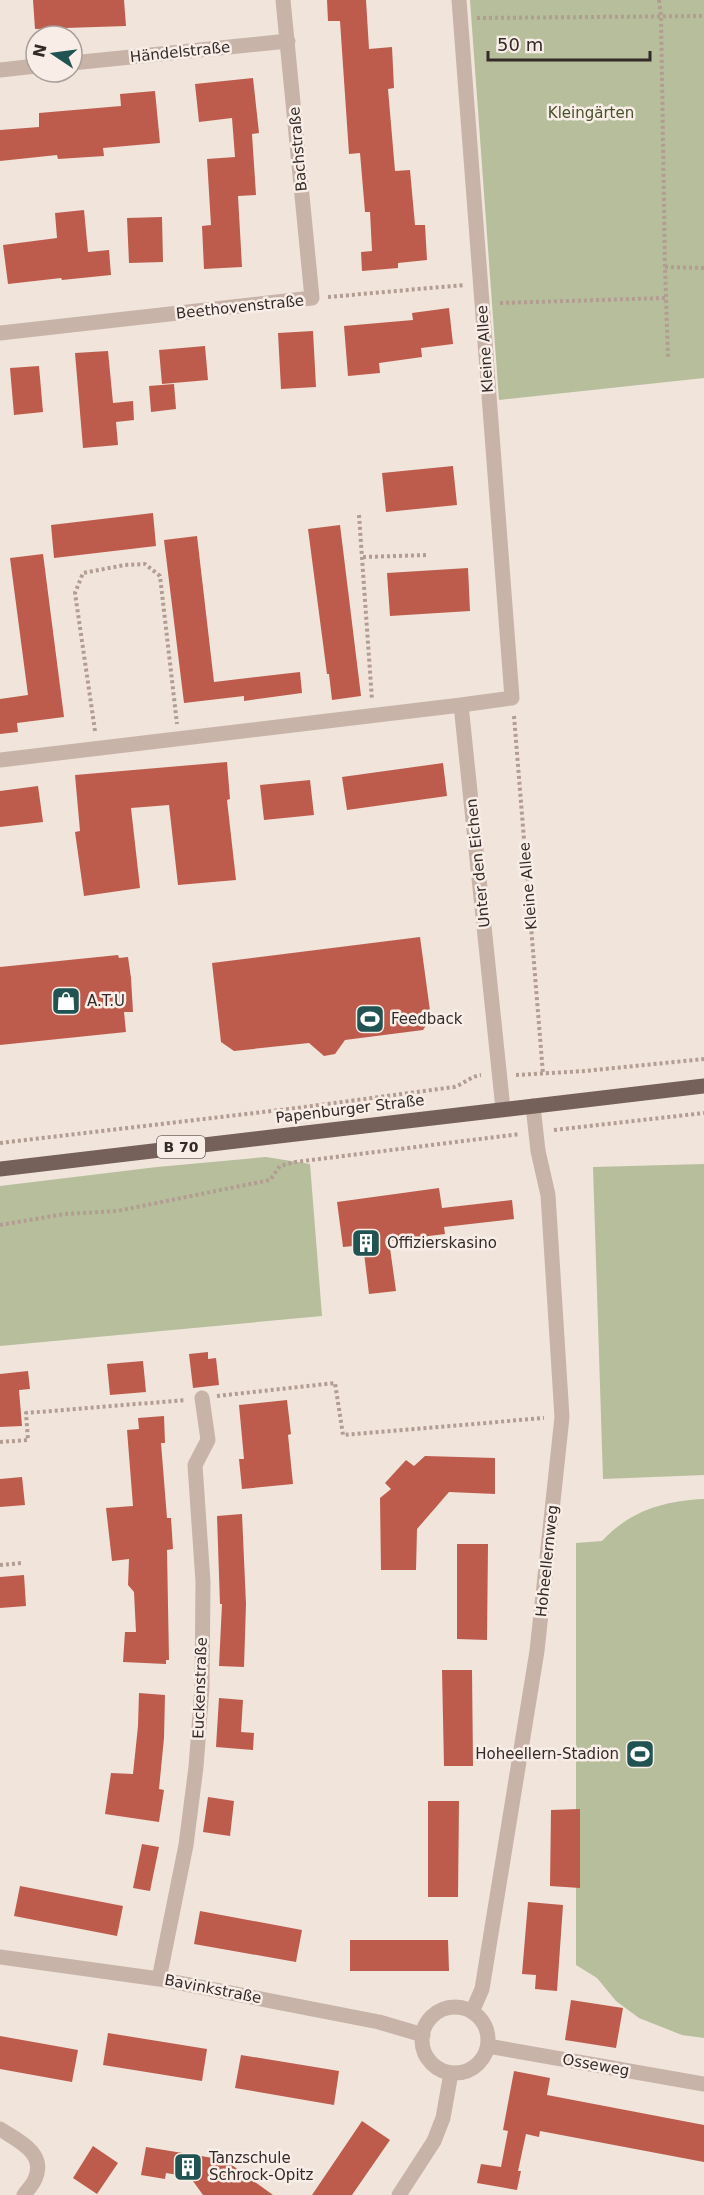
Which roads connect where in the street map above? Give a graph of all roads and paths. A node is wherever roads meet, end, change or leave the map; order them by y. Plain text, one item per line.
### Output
1 (283, 0) edge
2 (459, 0) edge
3 (659, 0) edge
4 (662, 16) junction
5 (704, 16) edge
6 (477, 18) dead end
7 (288, 41) junction
8 (84, 62) edge
9 (24, 67) edge
10 (0, 70) edge
11 (664, 267) junction
12 (704, 268) edge
13 (480, 284) junction
14 (312, 298) junction
15 (666, 298) junction
16 (0, 333) edge
17 (668, 358) dead end
18 (359, 515) dead end
19 (428, 555) dead end
20 (363, 557) junction
21 (512, 698) junction
22 (461, 705) junction
23 (374, 716) junction
24 (179, 739) junction
25 (96, 749) junction
26 (0, 760) edge
27 (704, 1059) edge
28 (460, 1085) dead end
29 (704, 1086) edge
30 (533, 1106) junction
31 (503, 1109) junction
32 (704, 1113) edge
33 (557, 1130) dead end
34 (501, 1136) dead end
35 (0, 1143) edge
36 (0, 1169) edge
37 (0, 1225) edge
38 (202, 1398) junction
39 (562, 1417) junction
40 (0, 1442) edge
41 (22, 1563) dead end
42 (0, 1565) edge
43 (0, 1957) edge
44 (159, 1979) junction
45 (472, 2012) junction
46 (423, 2035) junction
47 (488, 2046) junction
48 (451, 2073) junction
49 (704, 2084) edge
50 (0, 2129) edge
51 (24, 2195) edge
52 (399, 2195) edge

1 - 7 street, Bachstraße
2 - 13 street, Kleine Allee
3 - 4 path
4 - 5 path
4 - 6 path
4 - 11 path
7 - 8 street, Händelstraße
7 - 14 street, Bachstraße
9 - 10 street
11 - 12 path
11 - 15 path
13 - 14 path, Beethovenstraße
13 - 15 path
13 - 21 street, Kleine Allee
14 - 16 street, Beethovenstraße
15 - 17 path
18 - 20 path
19 - 20 path
20 - 23 path
21 - 22 street
21 - 27 path, Kleine Allee
22 - 23 street
22 - 31 street, Unter den Eichen
23 - 24 street
24 - 25 street
24 - 25 path
25 - 26 street
28 - 35 path
29 - 30 main road, Papenburger Straße / B 70
30 - 31 main road, Papenburger Straße / B 70
30 - 39 street, Hoheellernweg
31 - 36 main road, Papenburger Straße / B 70
32 - 33 path
34 - 37 path
38 - 39 path
38 - 40 path
38 - 44 street, Euckenstraße
39 - 45 street, Hoheellernweg
41 - 42 path
43 - 44 street, Bavinkstraße
44 - 46 street, Bavinkstraße
45 - 46 street
45 - 47 street
46 - 48 street
47 - 48 street
47 - 49 street, Osseweg
48 - 52 street
50 - 51 street

